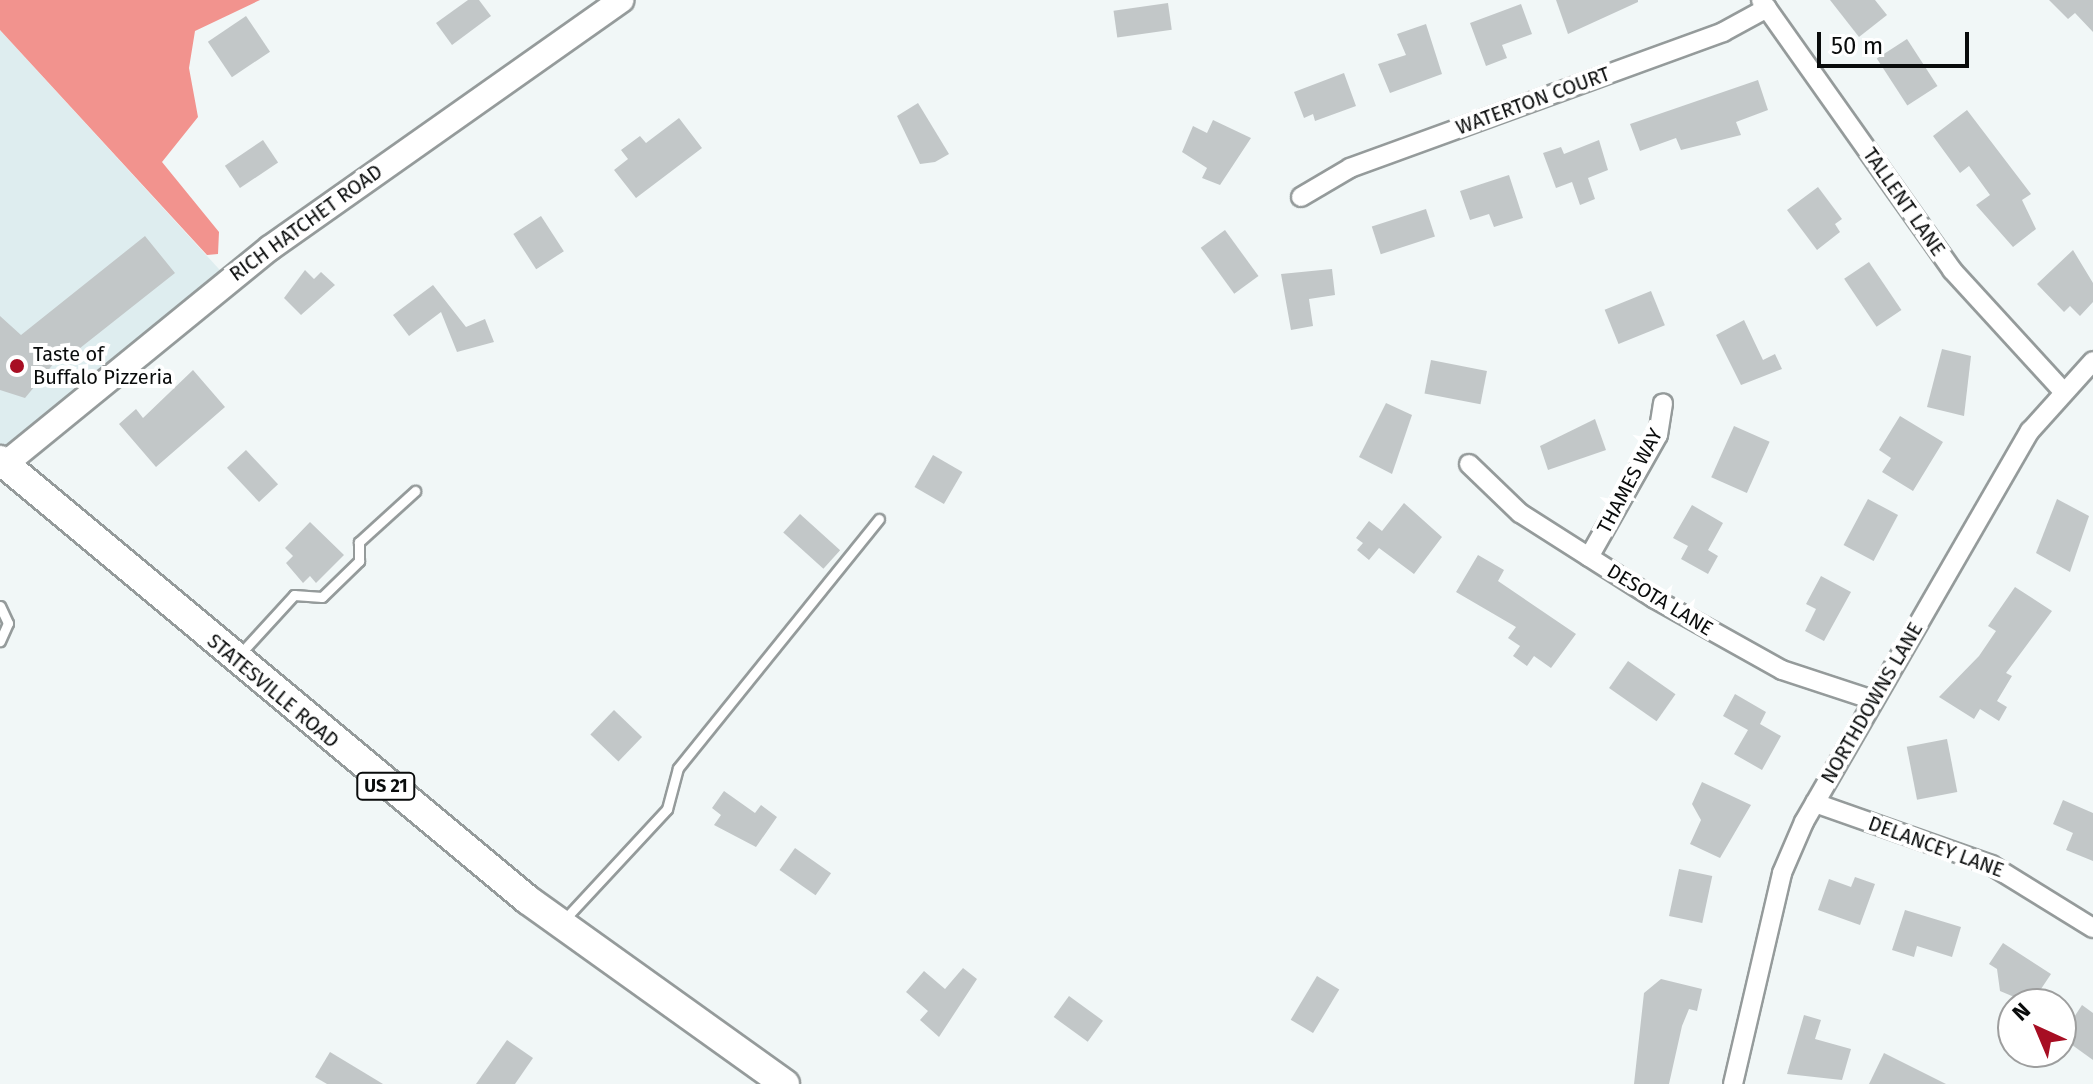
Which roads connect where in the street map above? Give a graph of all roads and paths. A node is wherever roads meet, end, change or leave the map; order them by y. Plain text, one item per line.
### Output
1 (621, 0) edge
2 (1764, 4) edge
3 (1301, 197) dead end
4 (2093, 361) edge
5 (2062, 390) junction
6 (1663, 403) dead end
7 (3, 462) edge
8 (1469, 464) dead end
9 (415, 491) dead end
10 (879, 519) dead end
11 (1589, 557) junction
12 (0, 606) edge
13 (0, 641) edge
14 (235, 659) junction
15 (1873, 700) junction
16 (1815, 803) junction
17 (561, 924) junction
18 (2093, 928) edge
19 (785, 1084) edge
20 (1733, 1084) edge

1 - 7 street, RICH HATCHET ROAD
2 - 3 street, WATERTON COURT
2 - 5 street, TALLENT LANE
4 - 5 street, NORTHDOWNS LANE
5 - 15 street, NORTHDOWNS LANE
6 - 11 street, THAMES WAY
7 - 14 main road, STATESVILLE ROAD / US 21
8 - 11 street, DESOTA LANE
9 - 14 lane
10 - 17 lane
11 - 15 street, DESOTA LANE
12 - 13 lane
14 - 17 main road, STATESVILLE ROAD / US 21
15 - 16 street, NORTHDOWNS LANE
16 - 18 street, DELANCEY LANE
16 - 20 street, NORTHDOWNS LANE
17 - 19 main road, STATESVILLE ROAD / US 21

